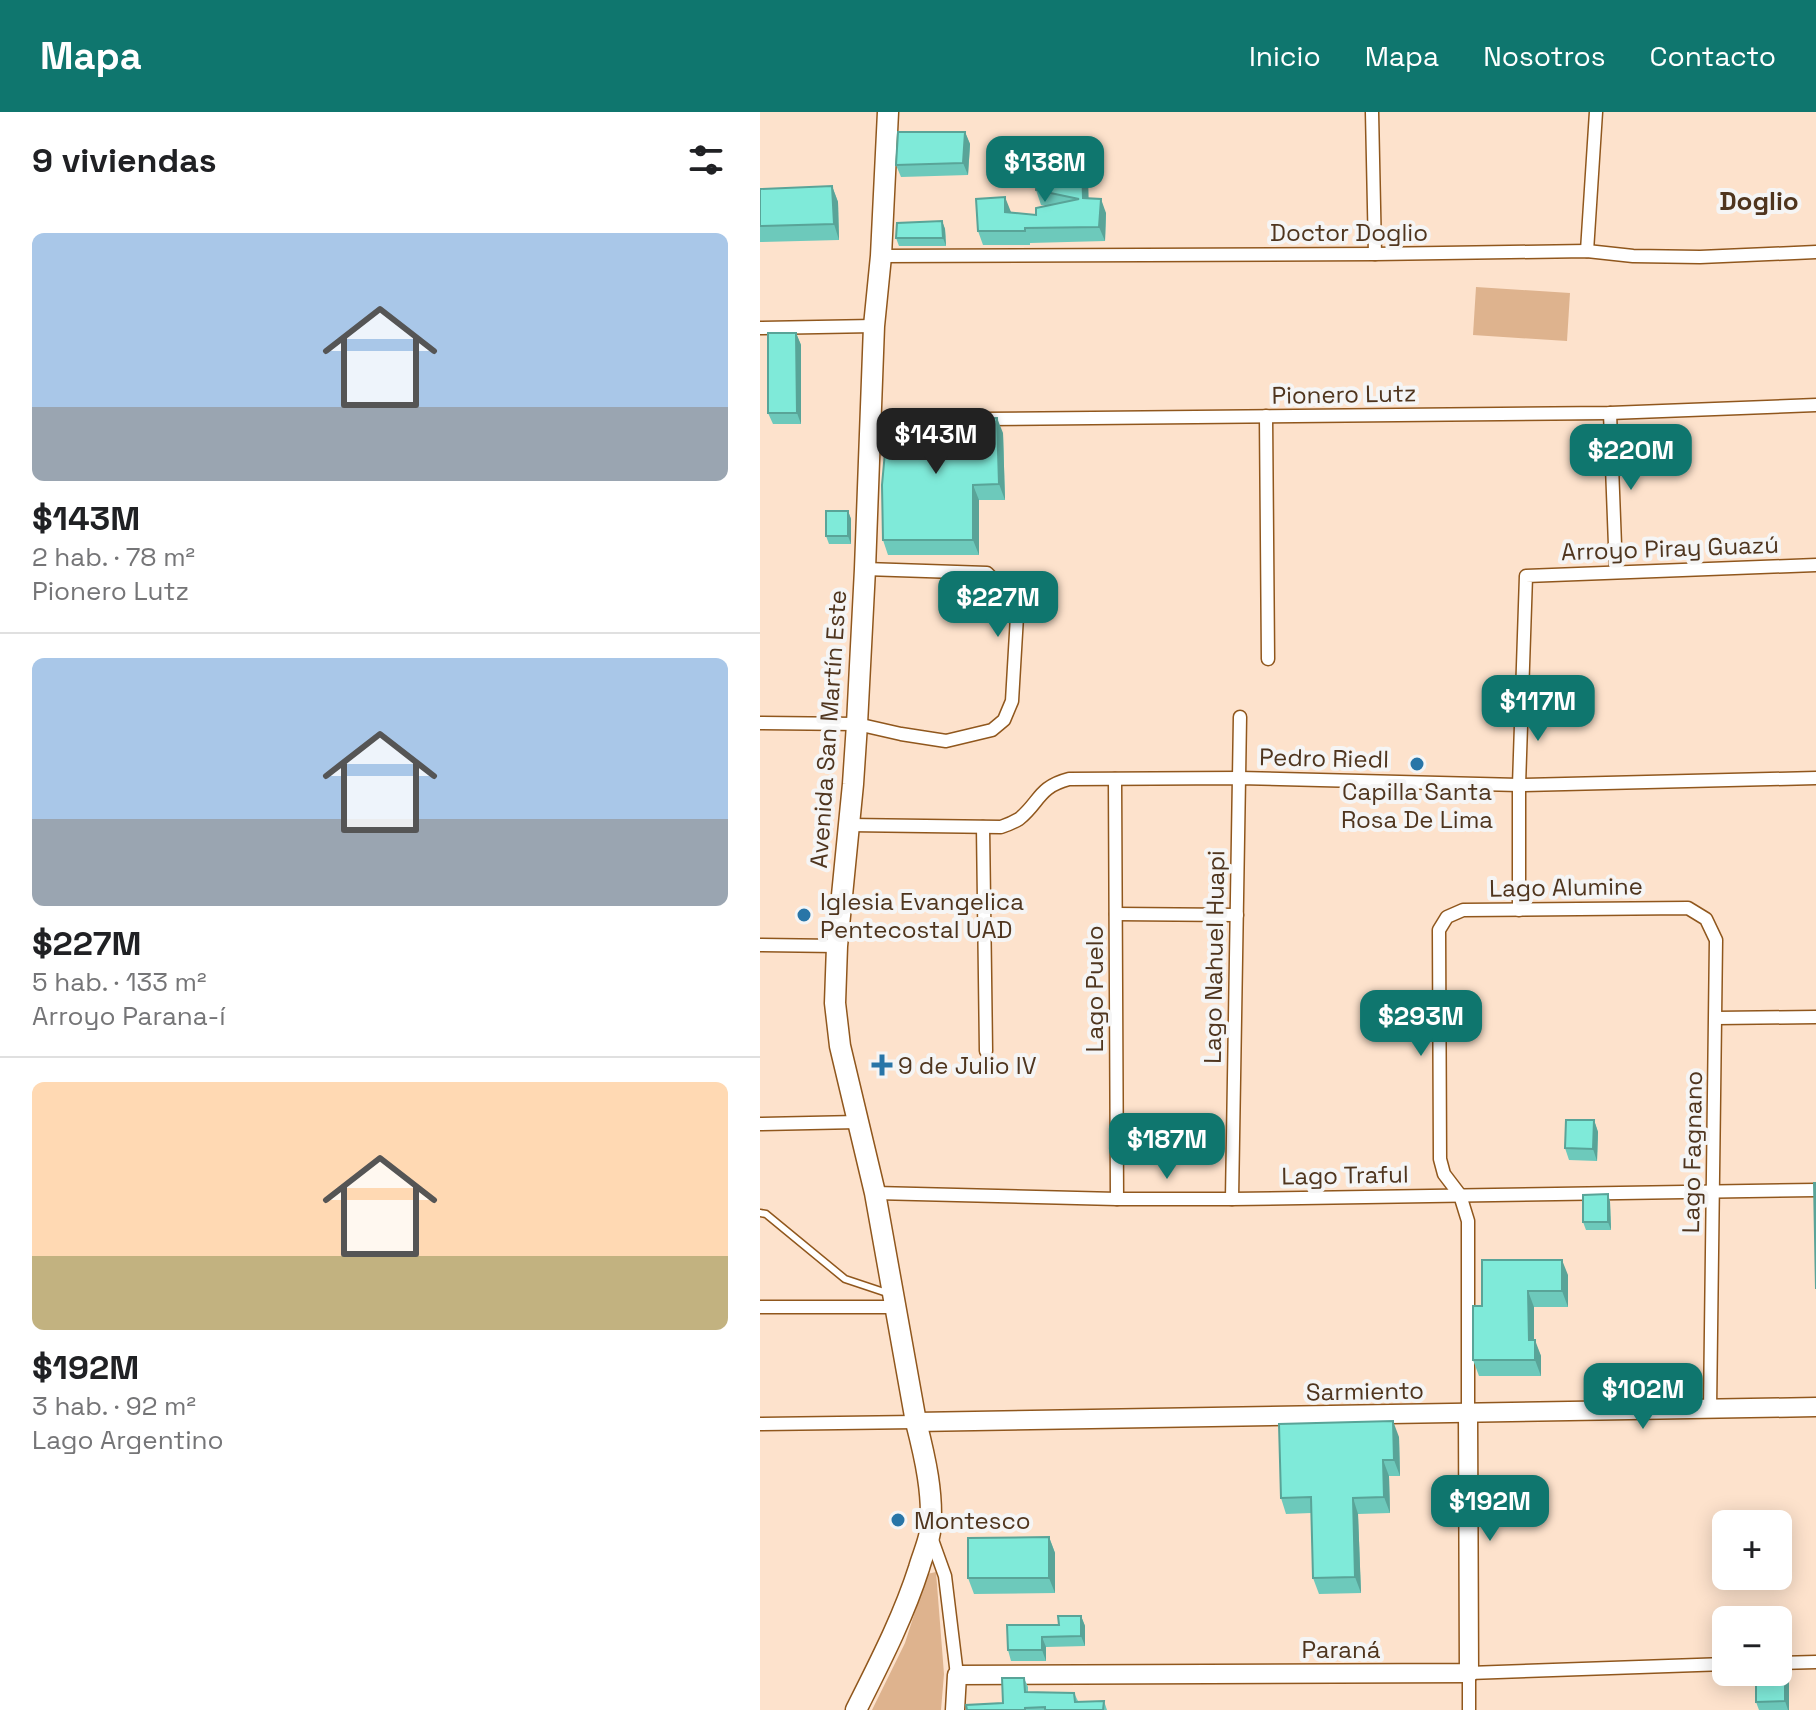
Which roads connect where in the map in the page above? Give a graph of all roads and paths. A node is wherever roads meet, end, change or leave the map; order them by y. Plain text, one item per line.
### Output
1 (888, 112) edge
2 (1372, 112) edge
3 (1596, 112) edge
4 (1587, 251) junction
5 (1816, 252) edge
6 (1375, 254) junction
7 (881, 256) junction
8 (874, 326) junction
9 (760, 328) edge
10 (1816, 405) edge
11 (1610, 413) junction
12 (1266, 416) junction
13 (966, 419) edge
14 (1816, 565) edge
15 (865, 569) junction
16 (1616, 572) junction
17 (1268, 659) dead end
18 (1240, 717) dead end
19 (760, 723) edge
20 (857, 724) junction
21 (1239, 778) junction
22 (1816, 778) edge
23 (1115, 779) junction
24 (1519, 785) junction
25 (849, 825) junction
26 (983, 827) junction
27 (1688, 908) joint
28 (1519, 910) junction
29 (1116, 914) junction
30 (1237, 915) junction
31 (760, 945) edge
32 (837, 946) junction
33 (1816, 1017) edge
34 (1716, 1018) junction
35 (986, 1051) dead end
36 (858, 1122) junction
37 (760, 1124) edge
38 (1816, 1190) edge
39 (1714, 1191) junction
40 (875, 1193) junction
41 (1460, 1195) junction
42 (1117, 1199) junction
43 (1232, 1199) junction
44 (760, 1213) edge
45 (895, 1302) junction
46 (760, 1307) edge
47 (1816, 1407) edge
48 (1710, 1409) junction
49 (1468, 1413) junction
50 (916, 1422) junction
51 (760, 1424) edge
52 (929, 1534) junction
53 (1816, 1662) edge
54 (1792, 1663) edge
55 (1712, 1664) edge
56 (1469, 1673) junction
57 (957, 1675) junction
58 (856, 1710) edge
59 (955, 1710) edge
60 (1469, 1710) edge

1 - 7 main road, Avenida San Martín Este
2 - 6 street
3 - 4 street
4 - 5 street, Doctor Doglio
4 - 6 street, Doctor Doglio
6 - 7 street, Doctor Doglio
7 - 8 main road, Avenida San Martín Este
8 - 9 street
8 - 15 main road, Avenida San Martín Este
10 - 11 street, Pionero Lutz
11 - 12 street, Pionero Lutz
11 - 16 street
12 - 13 street, Pionero Lutz
12 - 17 street
14 - 16 street, Arroyo Piray Guazú
15 - 20 main road, Avenida San Martín Este
15 - 20 street
16 - 24 street, Arroyo Piray Guazú
18 - 21 street, Lago Nahuel Huapi
19 - 20 street
20 - 25 main road, Avenida San Martín Este
21 - 23 street, Pedro Riedl
21 - 24 street, Pedro Riedl
21 - 30 street, Lago Nahuel Huapi
22 - 24 street, Pedro Riedl
23 - 26 street, Pedro Riedl
23 - 29 street, Lago Puelo
24 - 28 street
25 - 26 street, Pedro Riedl
25 - 32 main road, Avenida San Martín Este
26 - 35 street
27 - 28 street, Lago Alumine
27 - 34 street, Lago Fagnano
28 - 41 street, Lago Alumine
29 - 30 street
29 - 42 street, Lago Puelo
30 - 43 street, Lago Nahuel Huapi
31 - 32 street
32 - 36 main road, Avenida San Martín Este
33 - 34 street
34 - 39 street, Lago Fagnano
36 - 37 street
36 - 40 main road, Avenida San Martín Este
38 - 39 street, Lago Traful
39 - 41 street, Lago Traful
39 - 48 street, Lago Fagnano
40 - 42 street, Lago Traful
40 - 45 main road, Avenida San Martín Este
41 - 43 street, Lago Traful
41 - 49 street
42 - 43 street, Lago Traful
44 - 45 lane
45 - 46 street
45 - 50 main road, Avenida San Martín Este
47 - 48 main road, Sarmiento
48 - 49 main road, Sarmiento
49 - 50 main road, Sarmiento
49 - 56 main road
50 - 51 street
50 - 52 main road, Avenida San Martín Este
52 - 57 street
52 - 58 main road, Avenida San Martín Este
53 - 54 street
55 - 56 street, Paraná
56 - 57 main road, Paraná
56 - 60 street
57 - 59 main road

